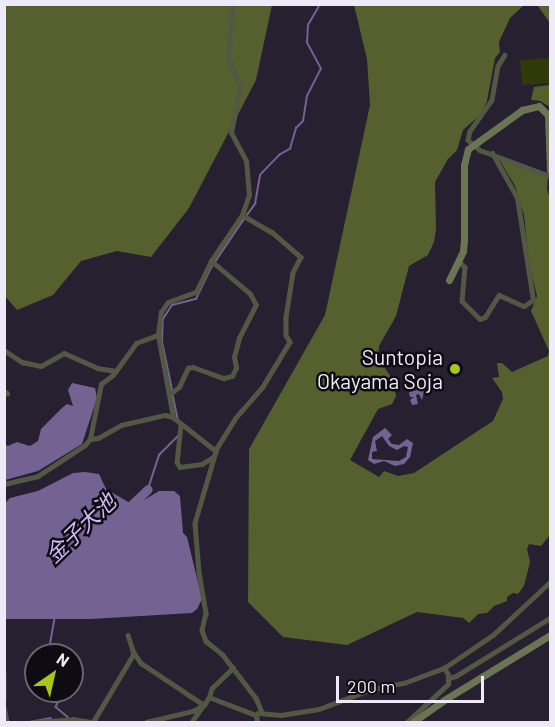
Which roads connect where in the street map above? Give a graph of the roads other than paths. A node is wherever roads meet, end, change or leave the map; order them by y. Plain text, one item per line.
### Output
1 (233, 4) edge
2 (505, 55) dead end
3 (472, 145) junction
4 (492, 153) junction
5 (550, 170) edge
6 (550, 176) edge
7 (242, 215) junction
8 (211, 261) junction
9 (458, 261) junction
10 (449, 280) dead end
11 (158, 335) junction
12 (4, 350) edge
13 (116, 371) junction
14 (4, 391) edge
15 (172, 393) junction
16 (4, 395) edge
17 (172, 417) junction
18 (181, 425) junction
19 (90, 439) junction
20 (216, 451) junction
21 (213, 457) junction
22 (4, 484) edge
23 (550, 582) edge
24 (550, 618) edge
25 (128, 635) dead end
26 (550, 635) edge
27 (134, 653) junction
28 (233, 668) junction
29 (444, 668) junction
30 (4, 674) edge
31 (449, 678) junction
32 (209, 697) junction
33 (4, 700) edge
34 (204, 705) junction
35 (4, 707) edge
36 (262, 712) junction
37 (256, 715) junction
38 (7, 723) edge
39 (34, 723) edge
40 (92, 723) edge
41 (146, 723) edge
42 (192, 723) edge
43 (257, 723) edge
44 (407, 723) edge
45 (413, 723) edge

1 - 7 street
2 - 3 street
3 - 4 street
3 - 5 street
3 - 9 street
4 - 6 street
4 - 9 street
7 - 8 street
7 - 20 street
8 - 11 street
8 - 15 street
9 - 10 street
11 - 13 street
11 - 15 street
12 - 13 street
13 - 19 street
14 - 16 street
15 - 17 street
17 - 18 street
17 - 19 street
18 - 20 street
18 - 21 street
19 - 22 street
20 - 21 street
21 - 28 street
23 - 29 street
24 - 31 street
25 - 27 street
26 - 45 street
27 - 34 street
27 - 40 street
28 - 32 street
28 - 36 street
29 - 31 street
29 - 36 street
30 - 33 street
31 - 44 street
32 - 34 street
32 - 37 street
34 - 41 street
34 - 42 street
35 - 38 street
36 - 37 street
37 - 43 street
39 - 40 street

